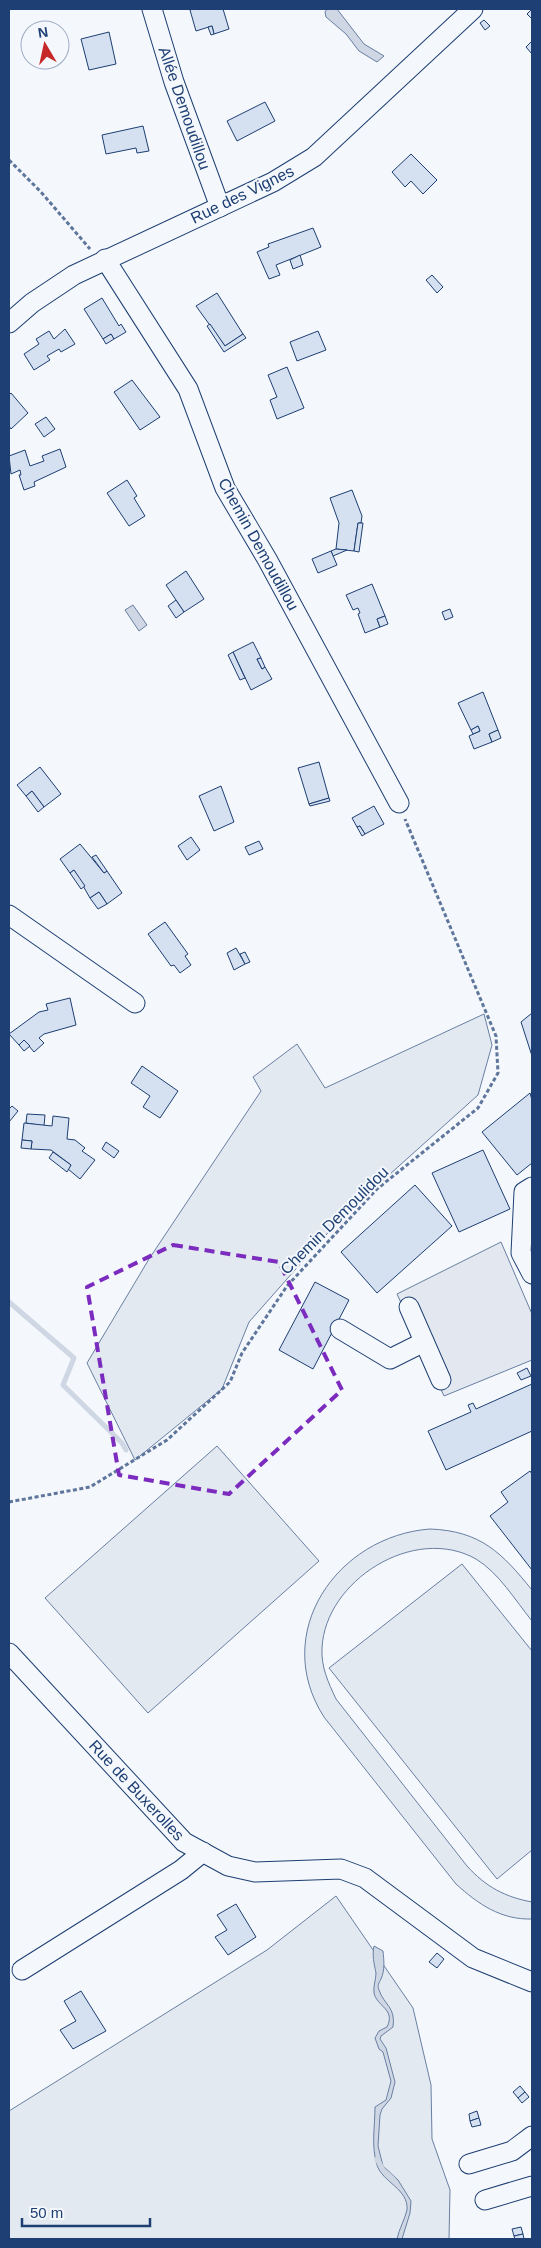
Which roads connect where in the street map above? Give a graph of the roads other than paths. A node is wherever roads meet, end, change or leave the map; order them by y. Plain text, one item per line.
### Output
1 (152, 9) edge
2 (473, 9) edge
3 (220, 206) junction
4 (103, 260) junction
5 (9, 323) edge
6 (399, 803) road end
7 (9, 915) edge
8 (135, 1003) dead end
9 (532, 1187) edge
10 (532, 1274) edge
11 (409, 1307) dead end
12 (340, 1329) dead end
13 (424, 1342) junction
14 (441, 1380) dead end
15 (9, 1653) edge
16 (203, 1852) junction
17 (22, 1970) dead end
18 (532, 1982) edge
19 (532, 2136) edge
20 (469, 2164) dead end
21 (532, 2186) edge
22 (485, 2200) dead end

1 - 3 street, Allée Demoudillou
2 - 3 street, Rue des Vignes
3 - 4 street, Rue des Vignes
4 - 5 street, Rue des Vignes
4 - 6 street, Chemin Demoudillou
7 - 8 street
9 - 10 street
11 - 13 street
12 - 13 street
13 - 14 street
15 - 16 street, Rue de Buxerolles
16 - 17 street
16 - 18 street, Rue de Buxerolles
19 - 20 street
21 - 22 street

